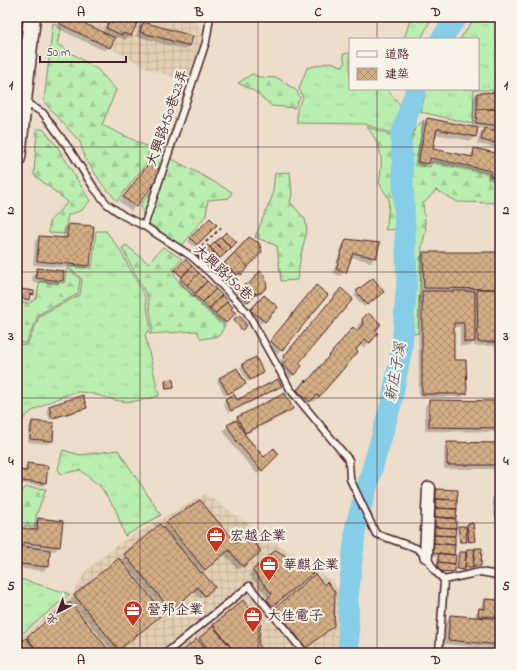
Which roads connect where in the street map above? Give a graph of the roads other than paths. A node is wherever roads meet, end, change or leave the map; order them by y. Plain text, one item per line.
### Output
1 (32, 17) edge
2 (210, 17) edge
3 (20, 101) edge
4 (17, 158) edge
5 (144, 226) junction
6 (429, 488) dead end
7 (426, 556) junction
8 (500, 577) edge
9 (444, 580) junction
10 (166, 653) edge
11 (305, 653) edge
12 (439, 653) edge

1 - 3 street
2 - 5 lane, 大興路150巷23弄
3 - 4 street
3 - 5 lane, 大興路150巷
5 - 7 lane, 大興路150巷
6 - 7 street
7 - 9 lane
8 - 9 lane
9 - 12 lane
10 - 11 lane

